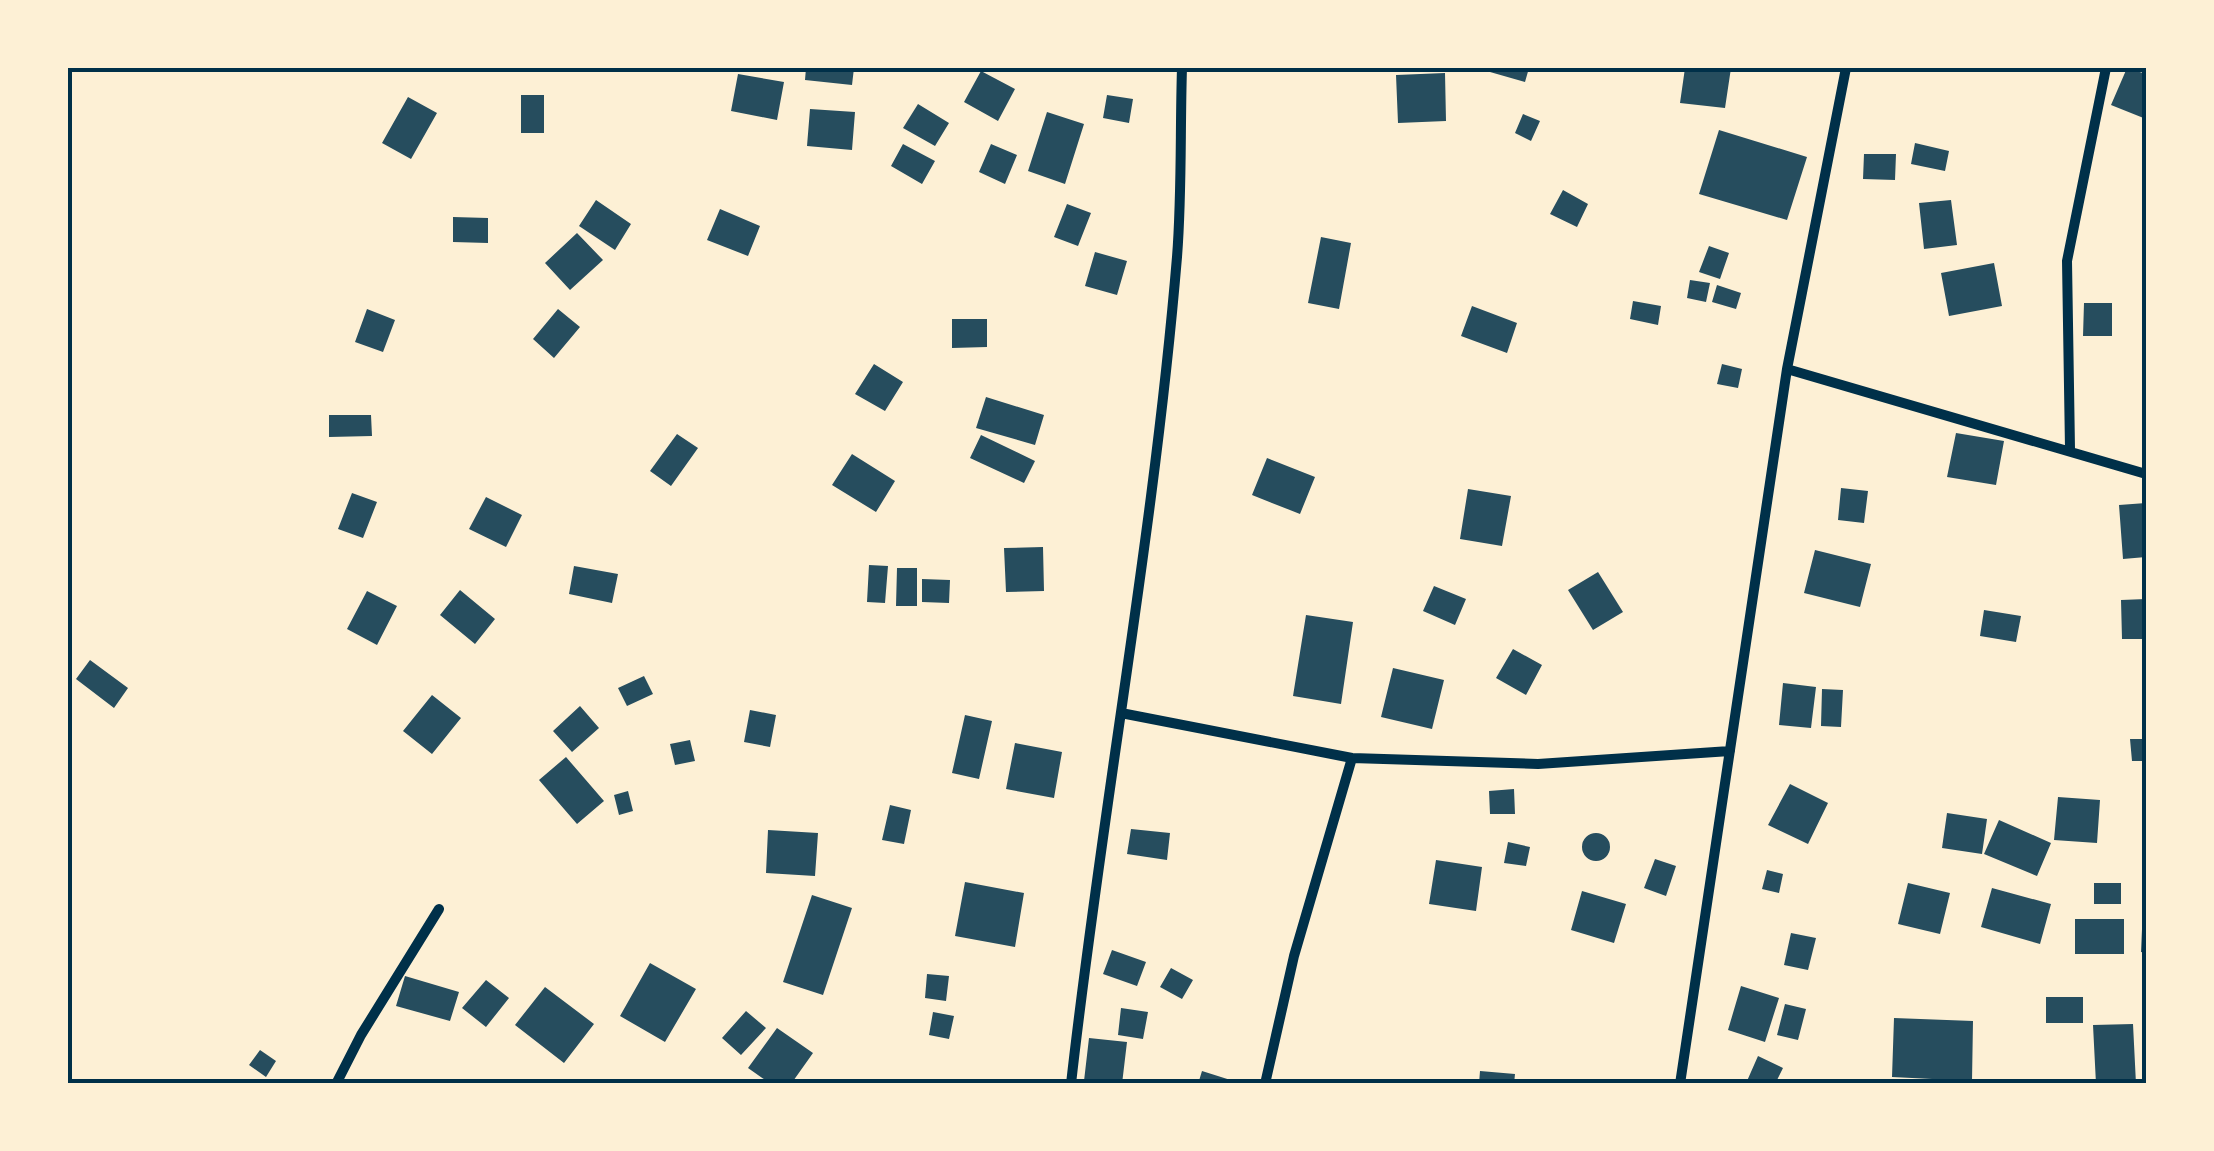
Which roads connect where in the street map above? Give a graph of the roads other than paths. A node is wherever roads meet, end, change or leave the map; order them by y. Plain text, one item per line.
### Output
1 (1182, 68) edge
2 (1846, 68) edge
3 (2106, 68) edge
4 (1786, 369) junction
5 (2070, 449) junction
6 (2146, 474) edge
7 (1122, 713) junction
8 (1730, 752) junction
9 (1352, 758) junction
10 (439, 910) dead end
11 (336, 1084) edge
12 (1071, 1084) edge
13 (1265, 1084) edge
14 (1680, 1084) edge

1 - 7 street
2 - 4 street
3 - 5 street
4 - 5 street
4 - 8 street
5 - 6 street
7 - 9 street
7 - 12 street
8 - 9 street
8 - 14 street
9 - 13 street
10 - 11 street

